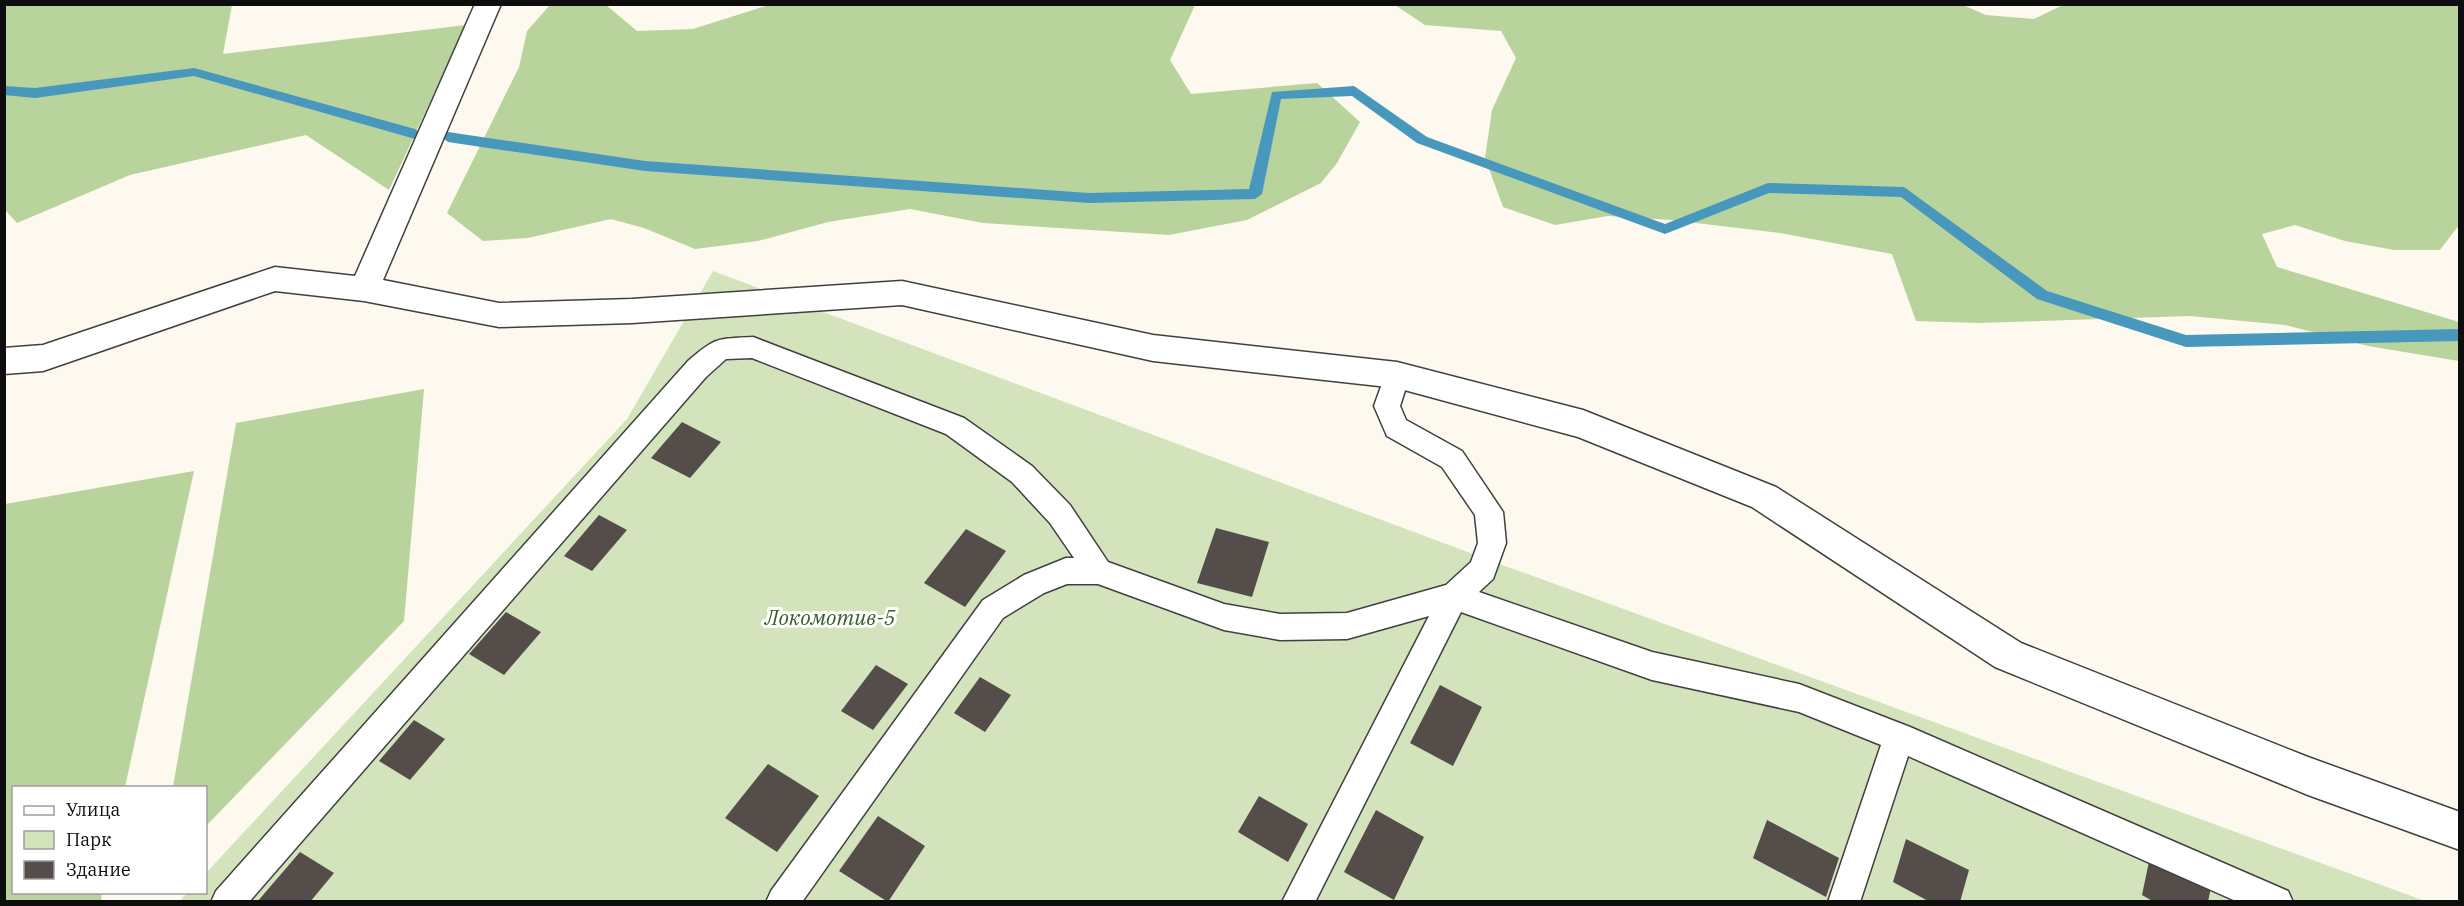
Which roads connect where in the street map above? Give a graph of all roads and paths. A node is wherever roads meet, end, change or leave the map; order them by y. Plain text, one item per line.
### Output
1 (488, 4) edge
2 (364, 289) junction
3 (4, 361) edge
4 (1398, 375) junction
5 (1098, 571) junction
6 (1454, 596) junction
7 (1899, 737) junction
8 (2460, 831) edge
9 (228, 902) edge
10 (783, 902) edge
11 (1298, 902) edge
12 (1844, 902) edge
13 (2277, 902) edge

1 - 2 street
2 - 3 street
2 - 4 street
4 - 6 lane
4 - 8 street
5 - 6 lane
5 - 9 lane
5 - 10 lane
6 - 7 lane
6 - 11 lane
7 - 12 lane
7 - 13 lane

